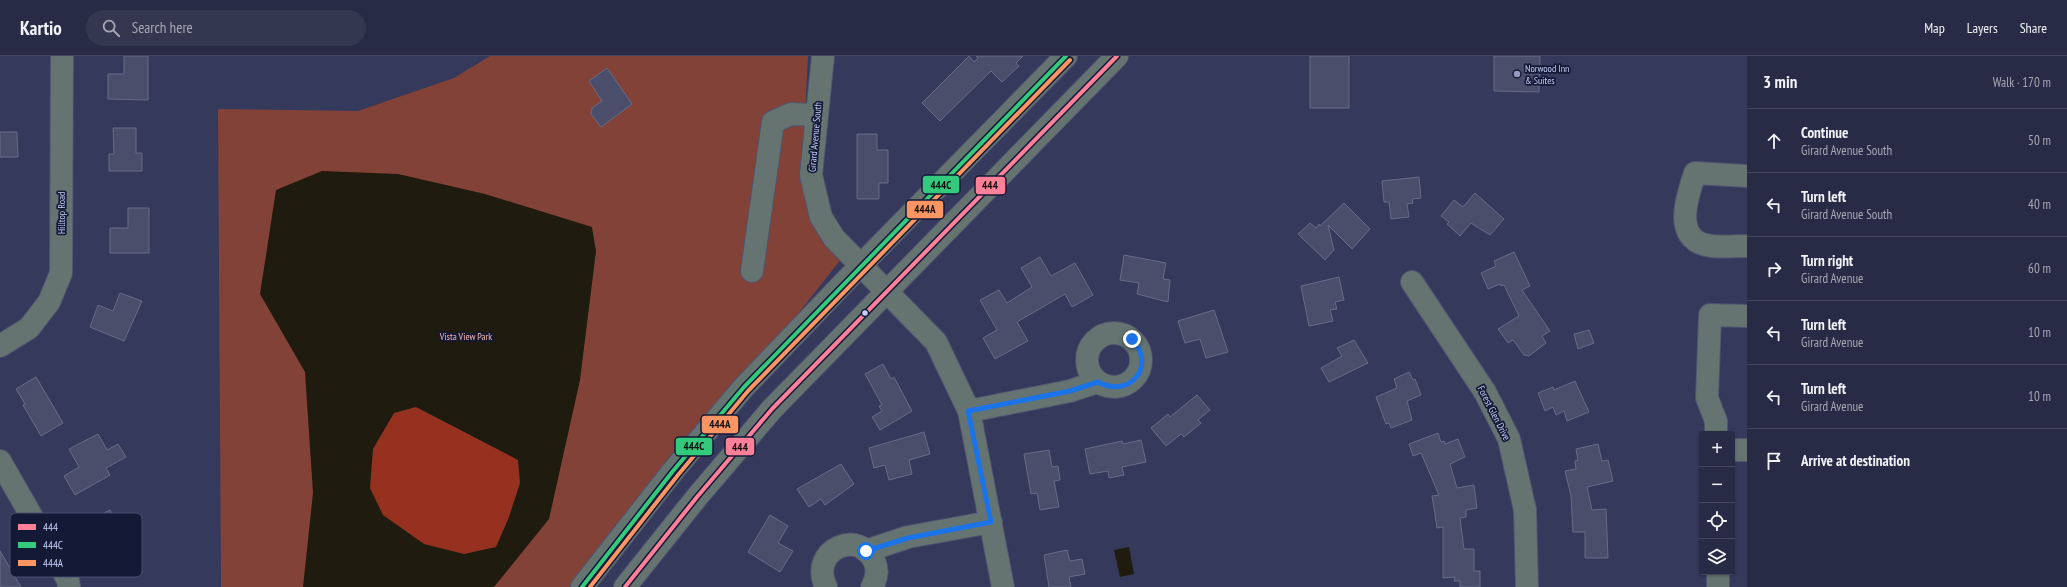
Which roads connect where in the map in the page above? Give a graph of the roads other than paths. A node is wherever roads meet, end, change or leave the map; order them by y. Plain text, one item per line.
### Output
1 (62, 56) edge
2 (823, 56) edge
3 (1066, 56) edge
4 (1117, 56) edge
5 (817, 115) junction
6 (1747, 176) edge
7 (1747, 246) edge
8 (861, 265) junction
9 (752, 271) dead end
10 (1412, 282) dead end
11 (886, 291) junction
12 (1747, 316) edge
13 (0, 346) edge
14 (1098, 382) dead end
15 (968, 411) junction
16 (1716, 431) edge
17 (1735, 450) edge
18 (1747, 450) edge
19 (0, 461) edge
20 (30, 513) edge
21 (991, 522) junction
22 (866, 551) junction
23 (1718, 575) edge
24 (66, 577) edge
25 (69, 587) edge
26 (582, 587) edge
27 (625, 587) edge
28 (826, 587) edge
29 (872, 587) edge
30 (1003, 587) edge
31 (1527, 587) edge
32 (1718, 587) edge

1 - 13 street, Hilltop Road
2 - 5 street, Girard Avenue South
3 - 8 street
4 - 11 street
5 - 8 street, Girard Avenue South
5 - 9 street
6 - 7 street
8 - 11 street, Girard Avenue South
8 - 26 street
10 - 31 street, Forest Glen Drive
11 - 15 street, Girard Avenue South
11 - 27 street
12 - 16 street
14 - 15 street
15 - 21 street, Girard Avenue South
17 - 18 street
19 - 20 street
21 - 22 street
21 - 30 street, Girard Avenue South
22 - 28 street
22 - 29 street
23 - 32 street
24 - 25 street

